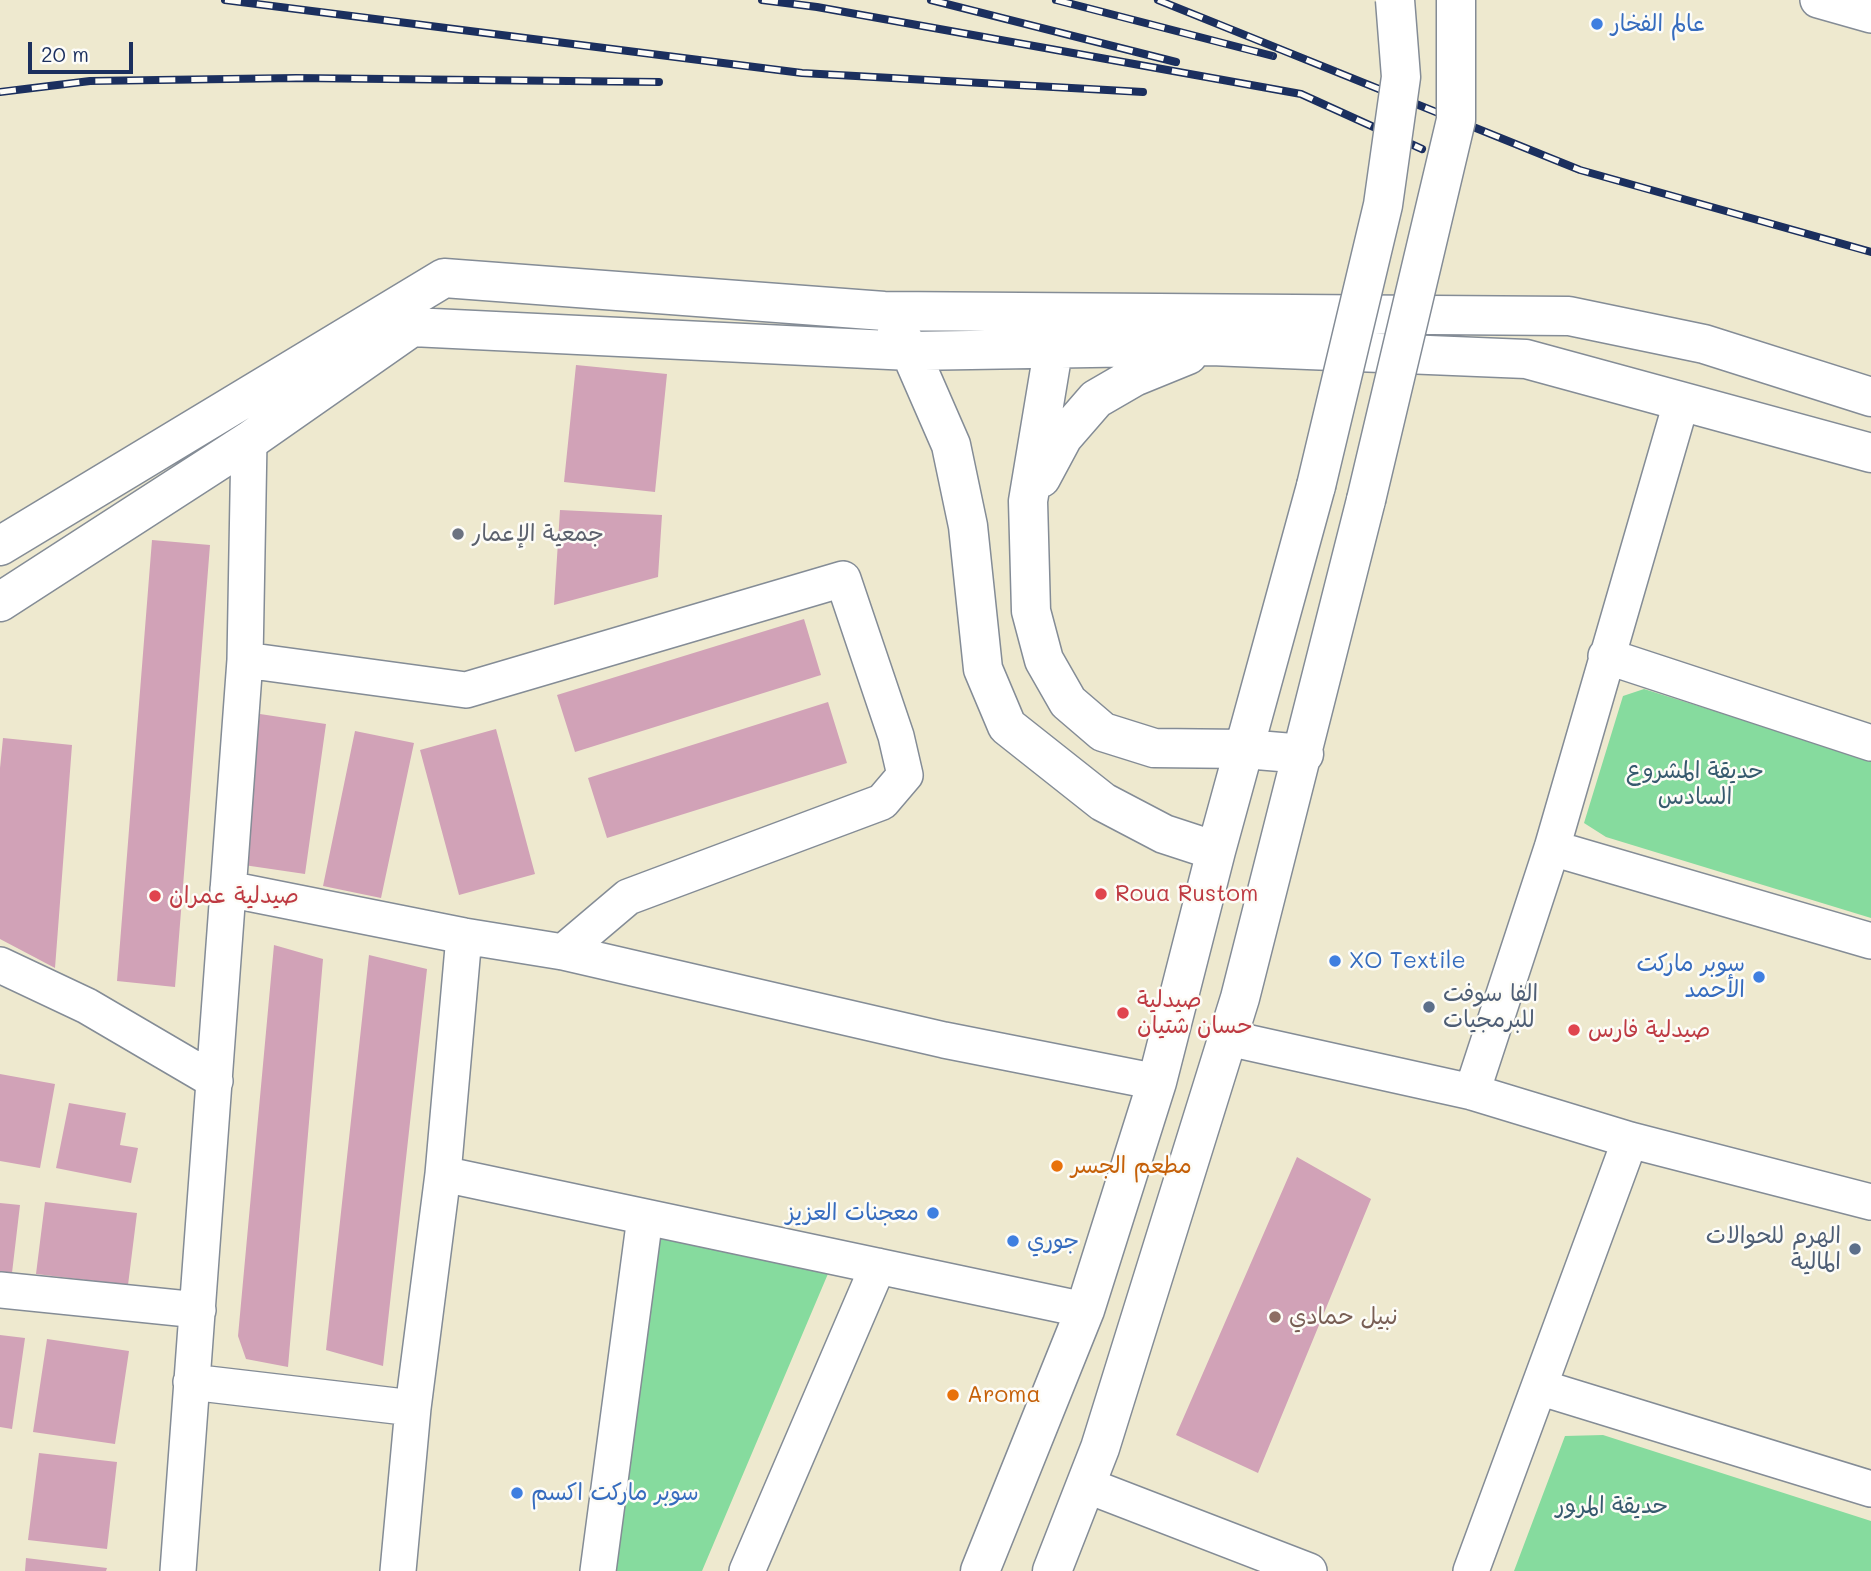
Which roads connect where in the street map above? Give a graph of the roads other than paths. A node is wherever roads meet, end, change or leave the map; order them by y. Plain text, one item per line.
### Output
1 (1395, 0) edge
2 (1455, 0) edge
3 (1818, 0) edge
4 (1868, 10) edge
5 (884, 311) junction
6 (1056, 332) junction
7 (1211, 346) junction
8 (910, 351) junction
9 (1871, 397) edge
10 (1681, 403) junction
11 (249, 441) junction
12 (1871, 453) edge
13 (1028, 501) junction
14 (62, 508) junction
15 (89, 542) junction
16 (0, 546) edge
17 (0, 601) edge
18 (1606, 656) junction
19 (245, 660) junction
20 (1871, 743) edge
21 (1245, 749) junction
22 (1304, 754) junction
23 (1552, 848) junction
24 (1216, 851) junction
25 (228, 889) junction
26 (464, 936) junction
27 (1871, 941) edge
28 (563, 952) junction
29 (0, 965) edge
30 (1228, 1038) junction
31 (215, 1081) junction
32 (1157, 1082) junction
33 (1472, 1092) junction
34 (1630, 1140) junction
35 (443, 1174) junction
36 (1871, 1202) edge
37 (645, 1217) junction
38 (877, 1266) junction
39 (0, 1290) edge
40 (198, 1310) junction
41 (1085, 1310) junction
42 (191, 1382) junction
43 (1539, 1387) junction
44 (414, 1408) junction
45 (1086, 1485) junction
46 (1871, 1489) edge
47 (178, 1571) edge
48 (398, 1571) edge
49 (597, 1571) edge
50 (747, 1571) edge
51 (980, 1571) edge
52 (1052, 1571) edge
53 (1307, 1571) edge
54 (1471, 1571) edge

1 - 21 main road, bridge
2 - 22 main road, bridge
3 - 4 street
5 - 6 main road
5 - 8 main road
5 - 14 main road
6 - 7 main road
6 - 8 main road
6 - 9 main road
6 - 13 main road
7 - 10 main road
7 - 13 main road
8 - 11 main road
8 - 24 main road
10 - 12 main road
10 - 18 street
11 - 15 main road
11 - 19 street
13 - 21 main road
14 - 15 main road
14 - 16 main road
15 - 17 main road
18 - 20 street
18 - 23 street
19 - 25 street
19 - 28 street
21 - 22 main road
21 - 24 main road
22 - 30 main road
23 - 27 street
23 - 33 street
24 - 32 main road
25 - 26 street
25 - 31 street
26 - 28 street
26 - 35 street
28 - 32 street
29 - 31 street
30 - 33 street
30 - 45 main road
31 - 40 street
32 - 41 main road
33 - 34 street
34 - 36 street
34 - 43 street
35 - 37 street
35 - 44 street
37 - 38 street
37 - 49 street
38 - 41 street
38 - 50 street
39 - 40 street
40 - 42 street
41 - 51 main road
42 - 44 street
42 - 47 street
43 - 46 street
43 - 54 street
44 - 48 street
45 - 52 main road
45 - 53 street

